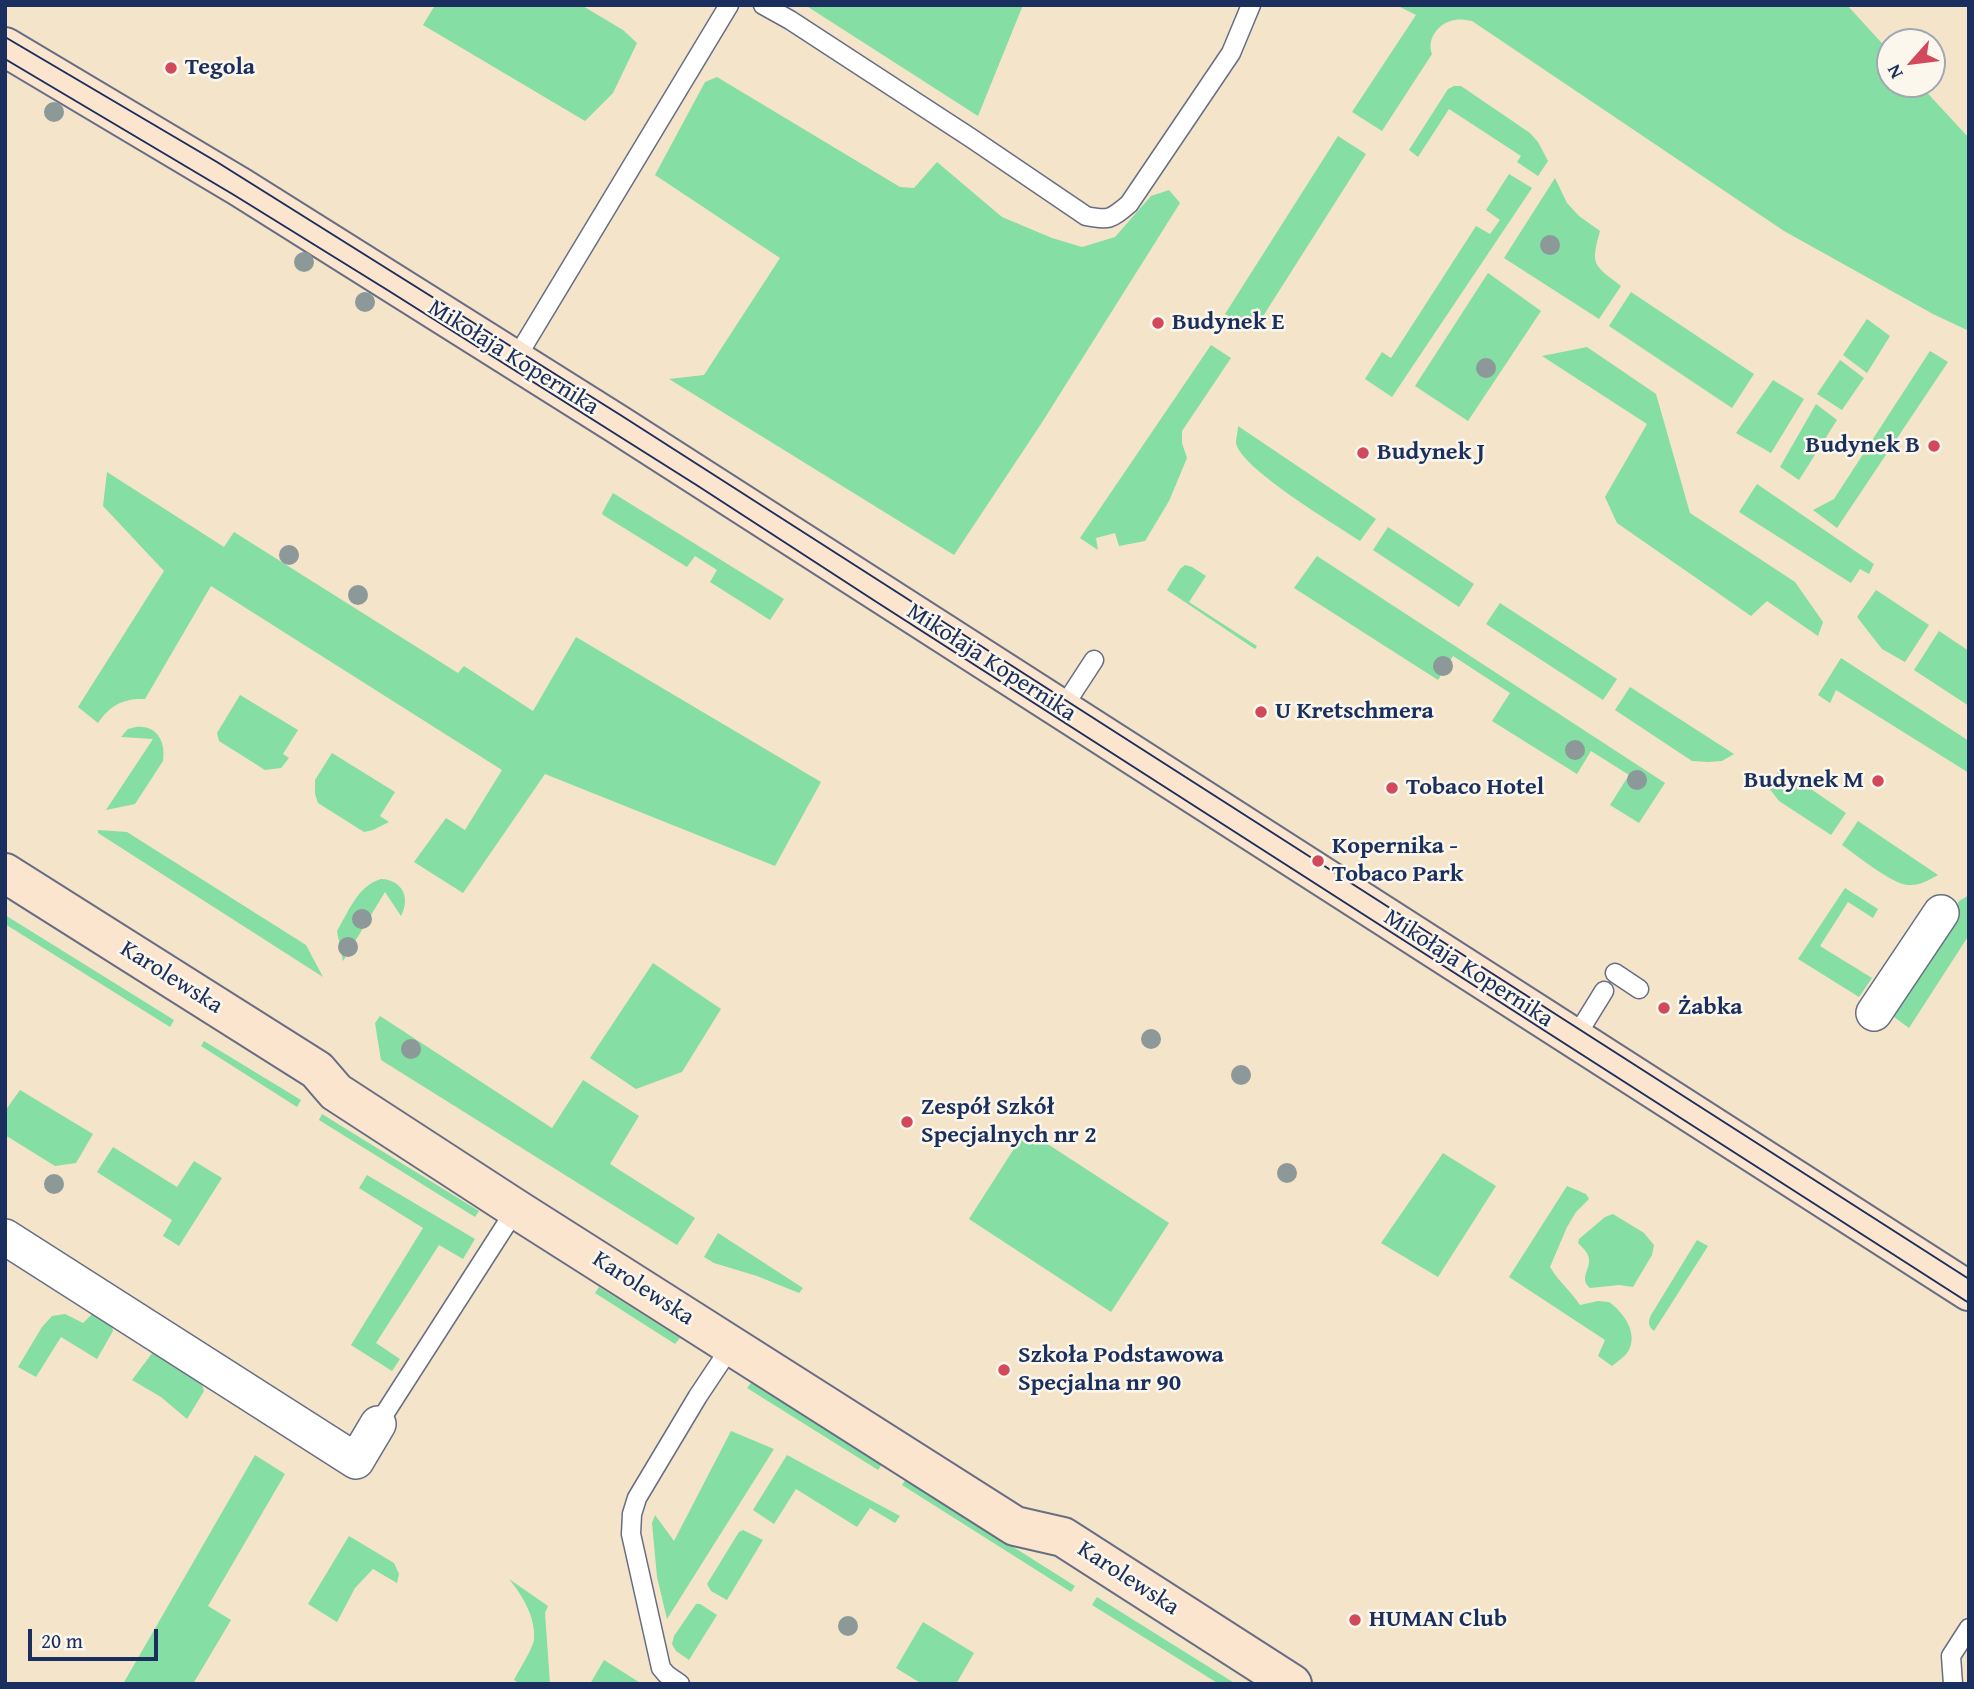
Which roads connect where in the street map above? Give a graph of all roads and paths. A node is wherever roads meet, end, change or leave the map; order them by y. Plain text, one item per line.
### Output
1 (729, 5) edge
2 (763, 5) edge
3 (1251, 5) edge
4 (5, 47) edge
5 (515, 360) junction
6 (1094, 660) dead end
7 (1062, 709) junction
8 (5, 873) edge
9 (1941, 913) dead end
10 (1615, 973) dead end
11 (1639, 989) dead end
12 (1604, 991) dead end
13 (1874, 1013) dead end
14 (1575, 1038) junction
15 (516, 1209) junction
16 (5, 1237) edge
17 (1969, 1291) edge
18 (732, 1345) junction
19 (378, 1424) joint
20 (1969, 1629) edge
21 (680, 1684) edge
22 (1292, 1684) edge
23 (1954, 1684) edge

1 - 5 lane
2 - 3 lane
4 - 5 street, Mikołaja Kopernika
5 - 7 street, Mikołaja Kopernika
6 - 7 lane
7 - 14 street, Mikołaja Kopernika
8 - 15 street, Karolewska
9 - 13 street
10 - 11 lane
12 - 14 lane
14 - 17 street, Mikołaja Kopernika
15 - 18 street, Karolewska
15 - 19 lane
16 - 19 street
18 - 21 lane
18 - 22 street, Karolewska
20 - 23 lane

